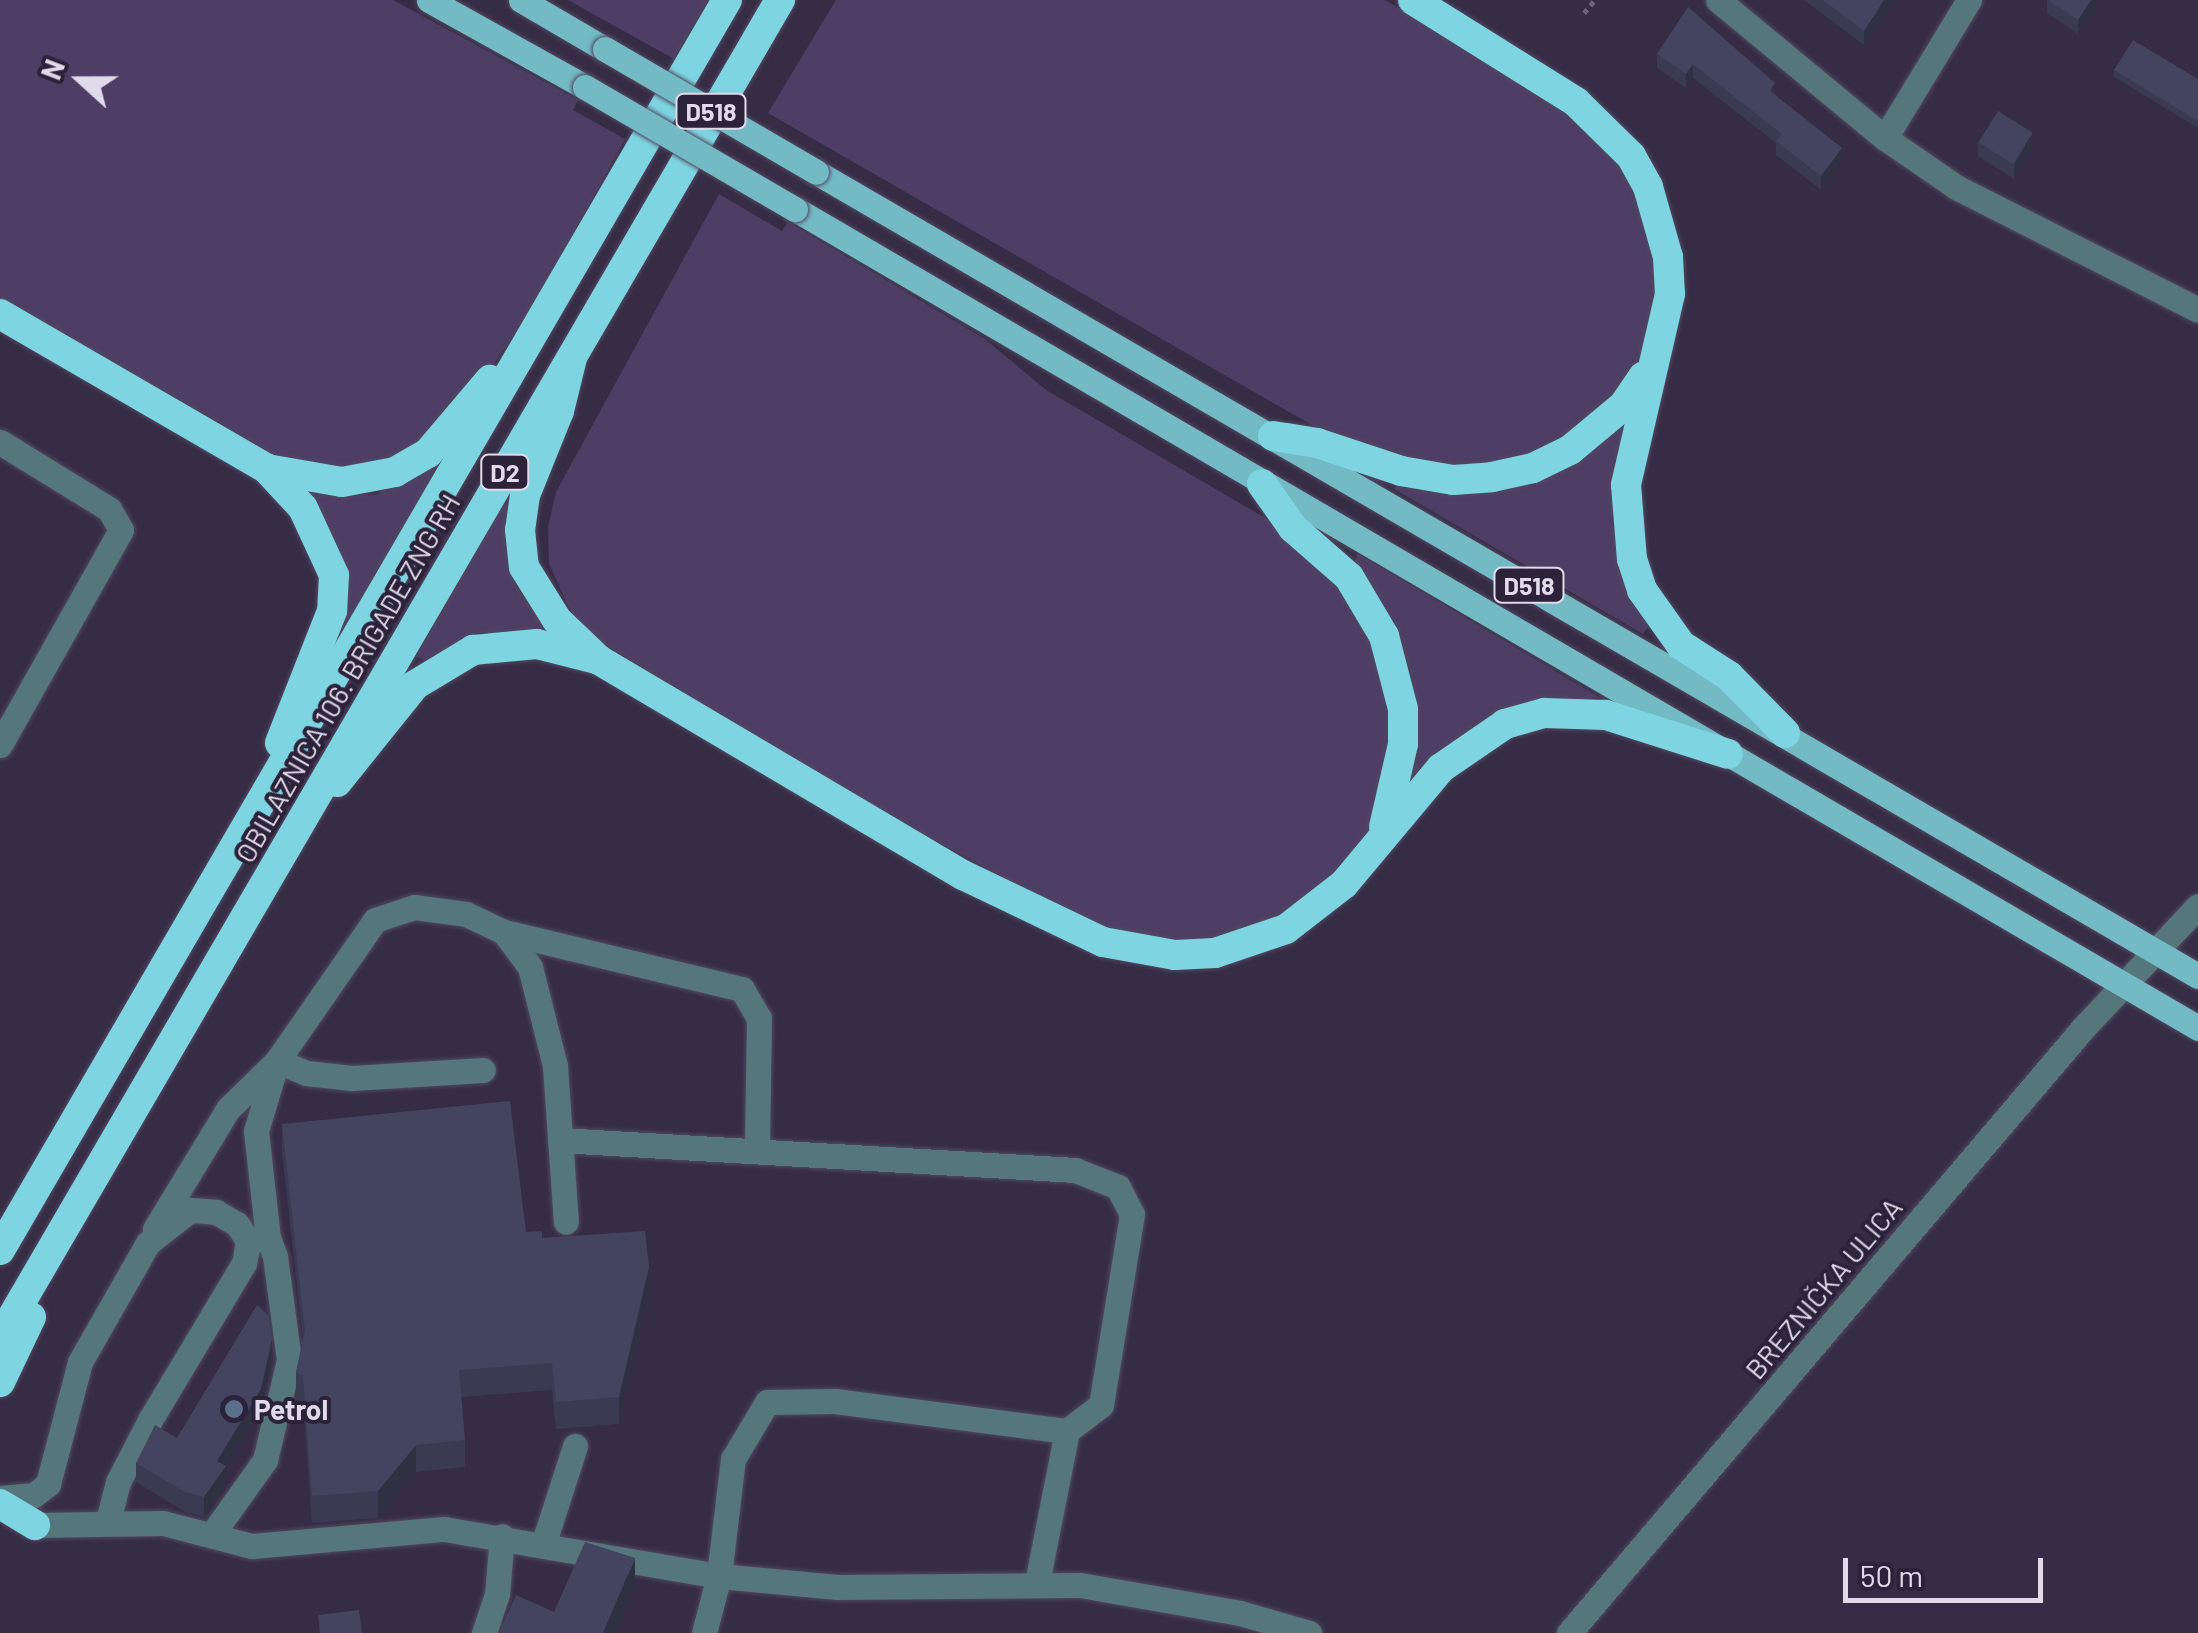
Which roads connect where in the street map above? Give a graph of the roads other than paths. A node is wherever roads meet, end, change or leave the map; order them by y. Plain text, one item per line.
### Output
1 (429, 0) edge
2 (521, 0) edge
3 (727, 0) edge
4 (780, 0) edge
5 (1413, 0) edge
6 (1718, 0) edge
7 (1969, 0) edge
8 (1884, 138) junction
9 (2198, 310) edge
10 (0, 314) edge
11 (527, 342) junction
12 (572, 358) junction
13 (1656, 358) junction
14 (1273, 436) junction
15 (0, 442) edge
16 (266, 468) junction
17 (1262, 484) junction
18 (599, 660) junction
19 (1785, 732) junction
20 (0, 745) edge
21 (1728, 754) junction
22 (276, 776) junction
23 (312, 802) junction
24 (1382, 834) junction
25 (2198, 906) edge
26 (504, 932) junction
27 (2154, 950) junction
28 (2198, 976) edge
29 (2124, 983) junction
30 (2198, 1028) edge
31 (277, 1061) junction
32 (483, 1070) dead end
33 (560, 1140) junction
34 (757, 1147) junction
35 (566, 1222) dead end
36 (258, 1239) junction
37 (148, 1242) junction
38 (0, 1250) edge
39 (47, 1258) junction
40 (0, 1338) edge
41 (0, 1382) edge
42 (1067, 1431) junction
43 (575, 1446) dead end
44 (0, 1501) edge
45 (108, 1522) junction
46 (35, 1525) junction
47 (213, 1534) junction
48 (502, 1536) junction
49 (0, 1537) edge
50 (544, 1542) junction
51 (718, 1576) junction
52 (1037, 1583) junction
53 (484, 1633) edge
54 (704, 1633) edge
55 (1309, 1633) edge
56 (1569, 1633) edge

1 - 17 main road, D518, bridge
2 - 14 main road, D518, bridge
3 - 11 highway, OBILAZNICA 106. BRIGADE ZNG RH / D2
4 - 12 highway, OBILAZNICA 106. BRIGADE ZNG RH / D2
5 - 13 highway
6 - 8 street
7 - 8 street
8 - 9 street
10 - 16 highway
11 - 16 highway
11 - 22 highway, OBILAZNICA 106. BRIGADE ZNG RH / D2
12 - 18 highway
12 - 23 highway, OBILAZNICA 106. BRIGADE ZNG RH / D2
13 - 14 highway
13 - 19 highway
14 - 19 main road, D518
15 - 20 street
16 - 22 highway
17 - 21 main road, D518
17 - 24 highway
18 - 23 highway
18 - 24 highway
19 - 27 main road, D518
21 - 24 highway
21 - 29 main road, D518
22 - 38 highway, OBILAZNICA 106. BRIGADE ZNG RH / D2
23 - 39 highway, OBILAZNICA 106. BRIGADE ZNG RH / D2
25 - 27 street, BREZNIČKA ULICA
26 - 31 street
26 - 33 street
26 - 34 street
27 - 28 main road, D518
27 - 29 street, BREZNIČKA ULICA
29 - 30 main road, D518
29 - 56 street, BREZNIČKA ULICA
31 - 32 street
31 - 36 street
31 - 37 street
33 - 34 street
33 - 35 street
34 - 42 street
36 - 37 street
36 - 45 street
36 - 47 street
37 - 44 street
39 - 40 highway, OBILAZNICA 106. BRIGADE ZNG RH / D2
39 - 41 highway
42 - 51 street
42 - 52 street
43 - 50 street
44 - 46 highway
45 - 46 street
45 - 47 street
46 - 49 highway
47 - 48 street
48 - 50 street
48 - 53 street
50 - 51 street
51 - 52 street
51 - 54 street
52 - 55 street

